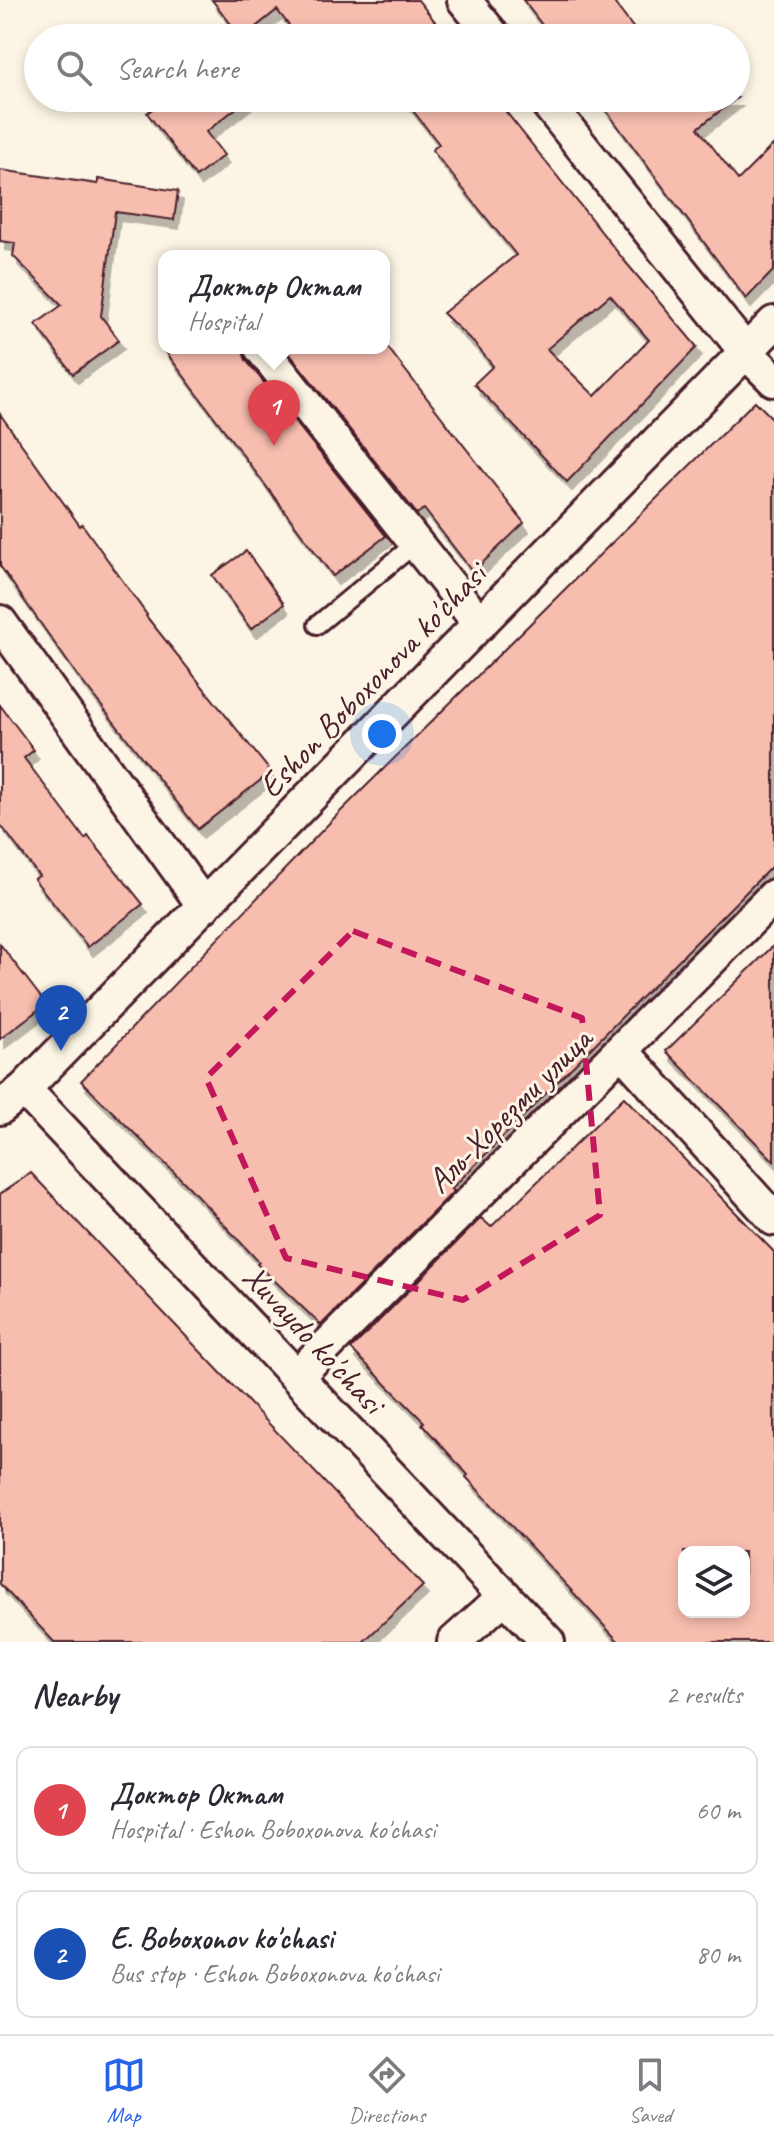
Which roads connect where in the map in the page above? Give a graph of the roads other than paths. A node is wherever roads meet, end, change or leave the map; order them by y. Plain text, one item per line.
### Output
1 (464, 0) edge
2 (484, 24) edge
3 (554, 112) edge
4 (774, 323) edge
5 (746, 352) junction
6 (266, 354) edge
7 (774, 380) edge
8 (416, 543) junction
9 (0, 622) edge
10 (480, 624) junction
11 (317, 625) dead end
12 (774, 896) edge
13 (204, 906) junction
14 (622, 1051) junction
15 (12, 1098) edge
16 (772, 1211) edge
17 (297, 1376) junction
18 (505, 1596) junction
19 (454, 1642) edge
20 (548, 1642) edge

1 - 2 street
3 - 5 street
4 - 5 street, Eshon Boboxonova ko'chasi
5 - 7 street
5 - 10 street, Eshon Boboxonova ko'chasi
6 - 8 street
8 - 10 street
8 - 11 lane
9 - 13 street
10 - 13 street, Eshon Boboxonova ko'chasi
12 - 14 street, Аль-Хорезми улица
13 - 15 street, Eshon Boboxonova ko'chasi
14 - 16 street
14 - 17 street, Аль-Хорезми улица
15 - 17 street, Xuvaydo ko'chasi
17 - 18 street, Xuvaydo ko'chasi
18 - 19 street
18 - 20 street, Xuvaydo ko'chasi

